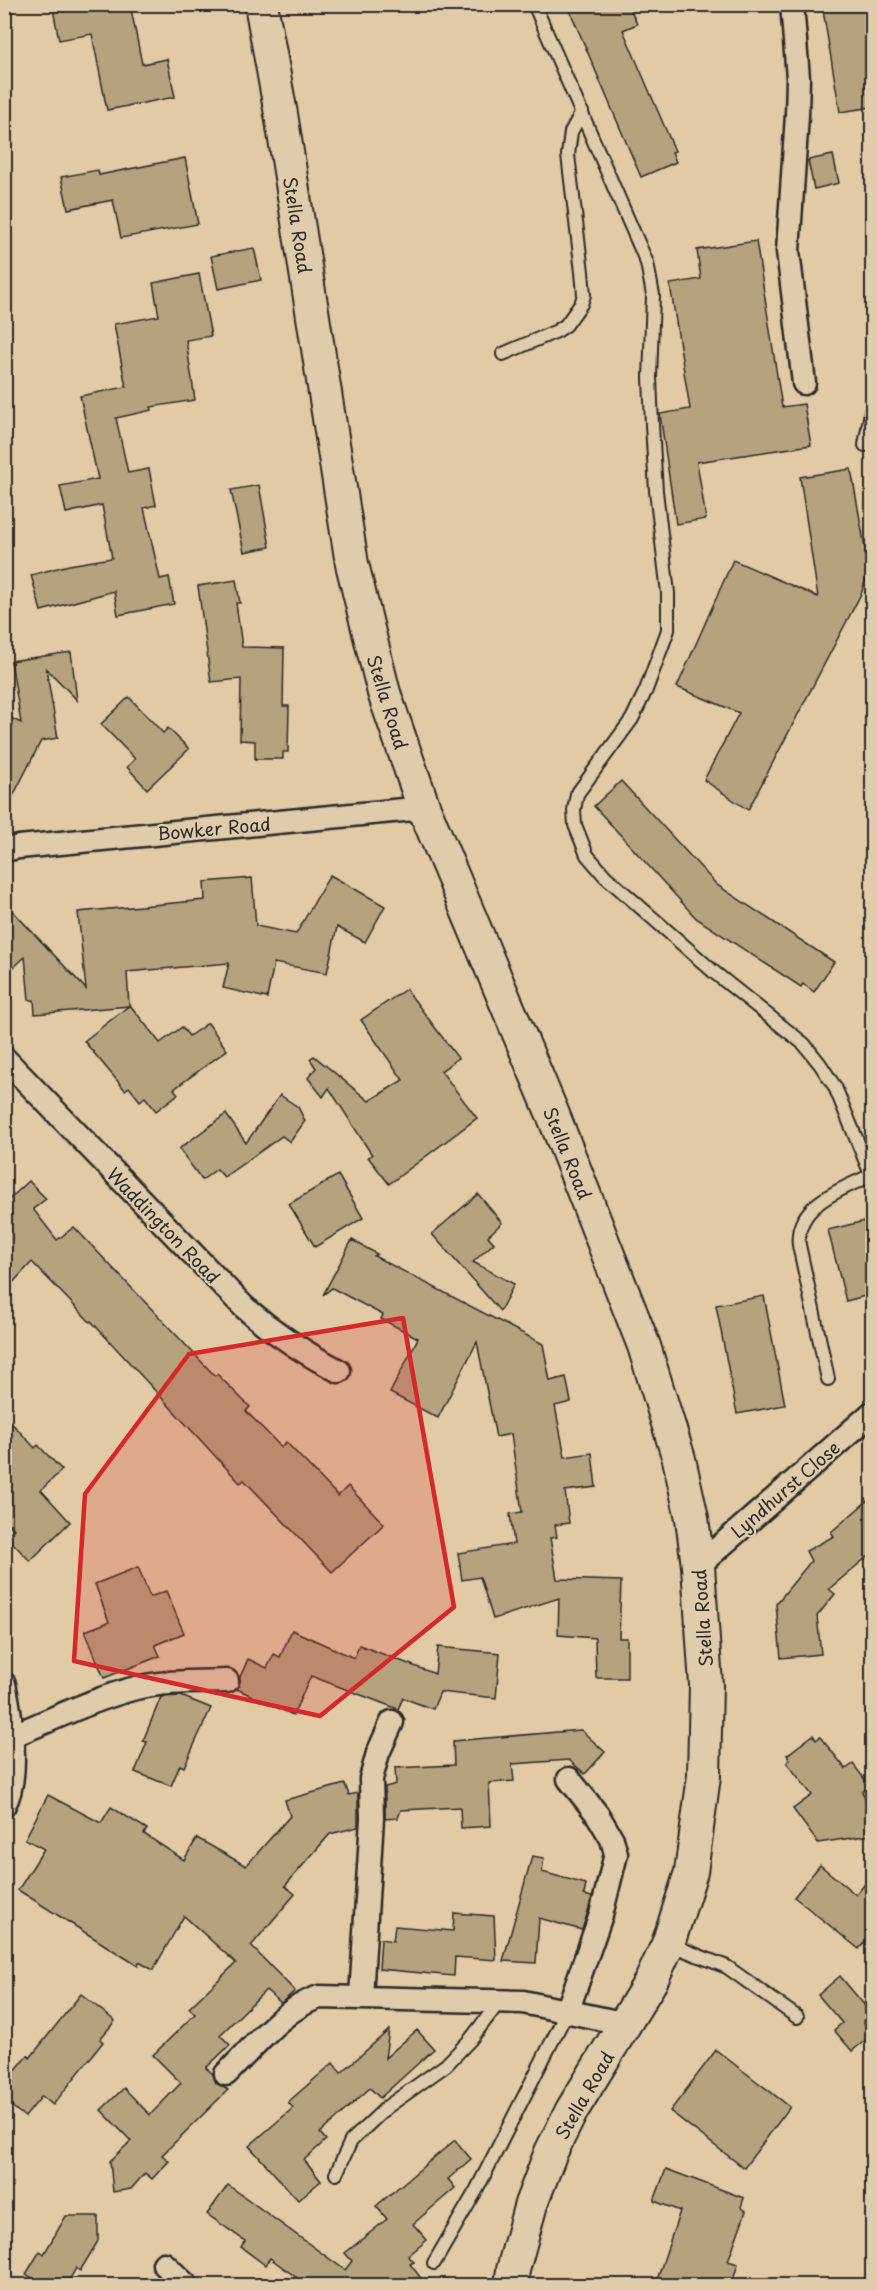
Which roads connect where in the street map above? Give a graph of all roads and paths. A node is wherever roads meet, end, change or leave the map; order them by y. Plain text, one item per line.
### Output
1 (261, 4) edge
2 (534, 4) edge
3 (792, 4) edge
4 (582, 112) junction
5 (502, 354) dead end
6 (804, 383) dead end
7 (873, 407) edge
8 (865, 445) dead end
9 (424, 808) junction
10 (4, 850) edge
11 (4, 1058) edge
12 (872, 1176) edge
13 (339, 1371) dead end
14 (828, 1379) dead end
15 (873, 1413) edge
16 (698, 1566) junction
17 (227, 1681) dead end
18 (4, 1684) edge
19 (392, 1722) dead end
20 (11, 1736) junction
21 (569, 1779) dead end
22 (4, 1805) edge
23 (668, 1944) junction
24 (361, 1997) junction
25 (500, 2001) junction
26 (567, 2012) junction
27 (797, 2017) dead end
28 (626, 2024) junction
29 (226, 2074) dead end
30 (336, 2174) dead end
31 (434, 2263) dead end
32 (164, 2264) dead end
33 (187, 2286) edge
34 (511, 2286) edge

1 - 9 main road, Stella Road
2 - 4 lane
3 - 6 street
4 - 5 lane
4 - 12 lane
7 - 8 lane
9 - 10 street, Bowker Road
9 - 16 main road, Stella Road
11 - 13 street, Waddington Road
12 - 14 lane
15 - 16 street, Lyndhurst Close
16 - 23 main road, Stella Road
17 - 20 street
18 - 20 street
19 - 24 street
20 - 22 street
21 - 26 street
23 - 27 lane
23 - 28 main road, Stella Road
24 - 25 street
24 - 29 street
25 - 26 street
25 - 30 lane
26 - 28 street
26 - 31 lane
28 - 34 main road, Stella Road
32 - 33 street

